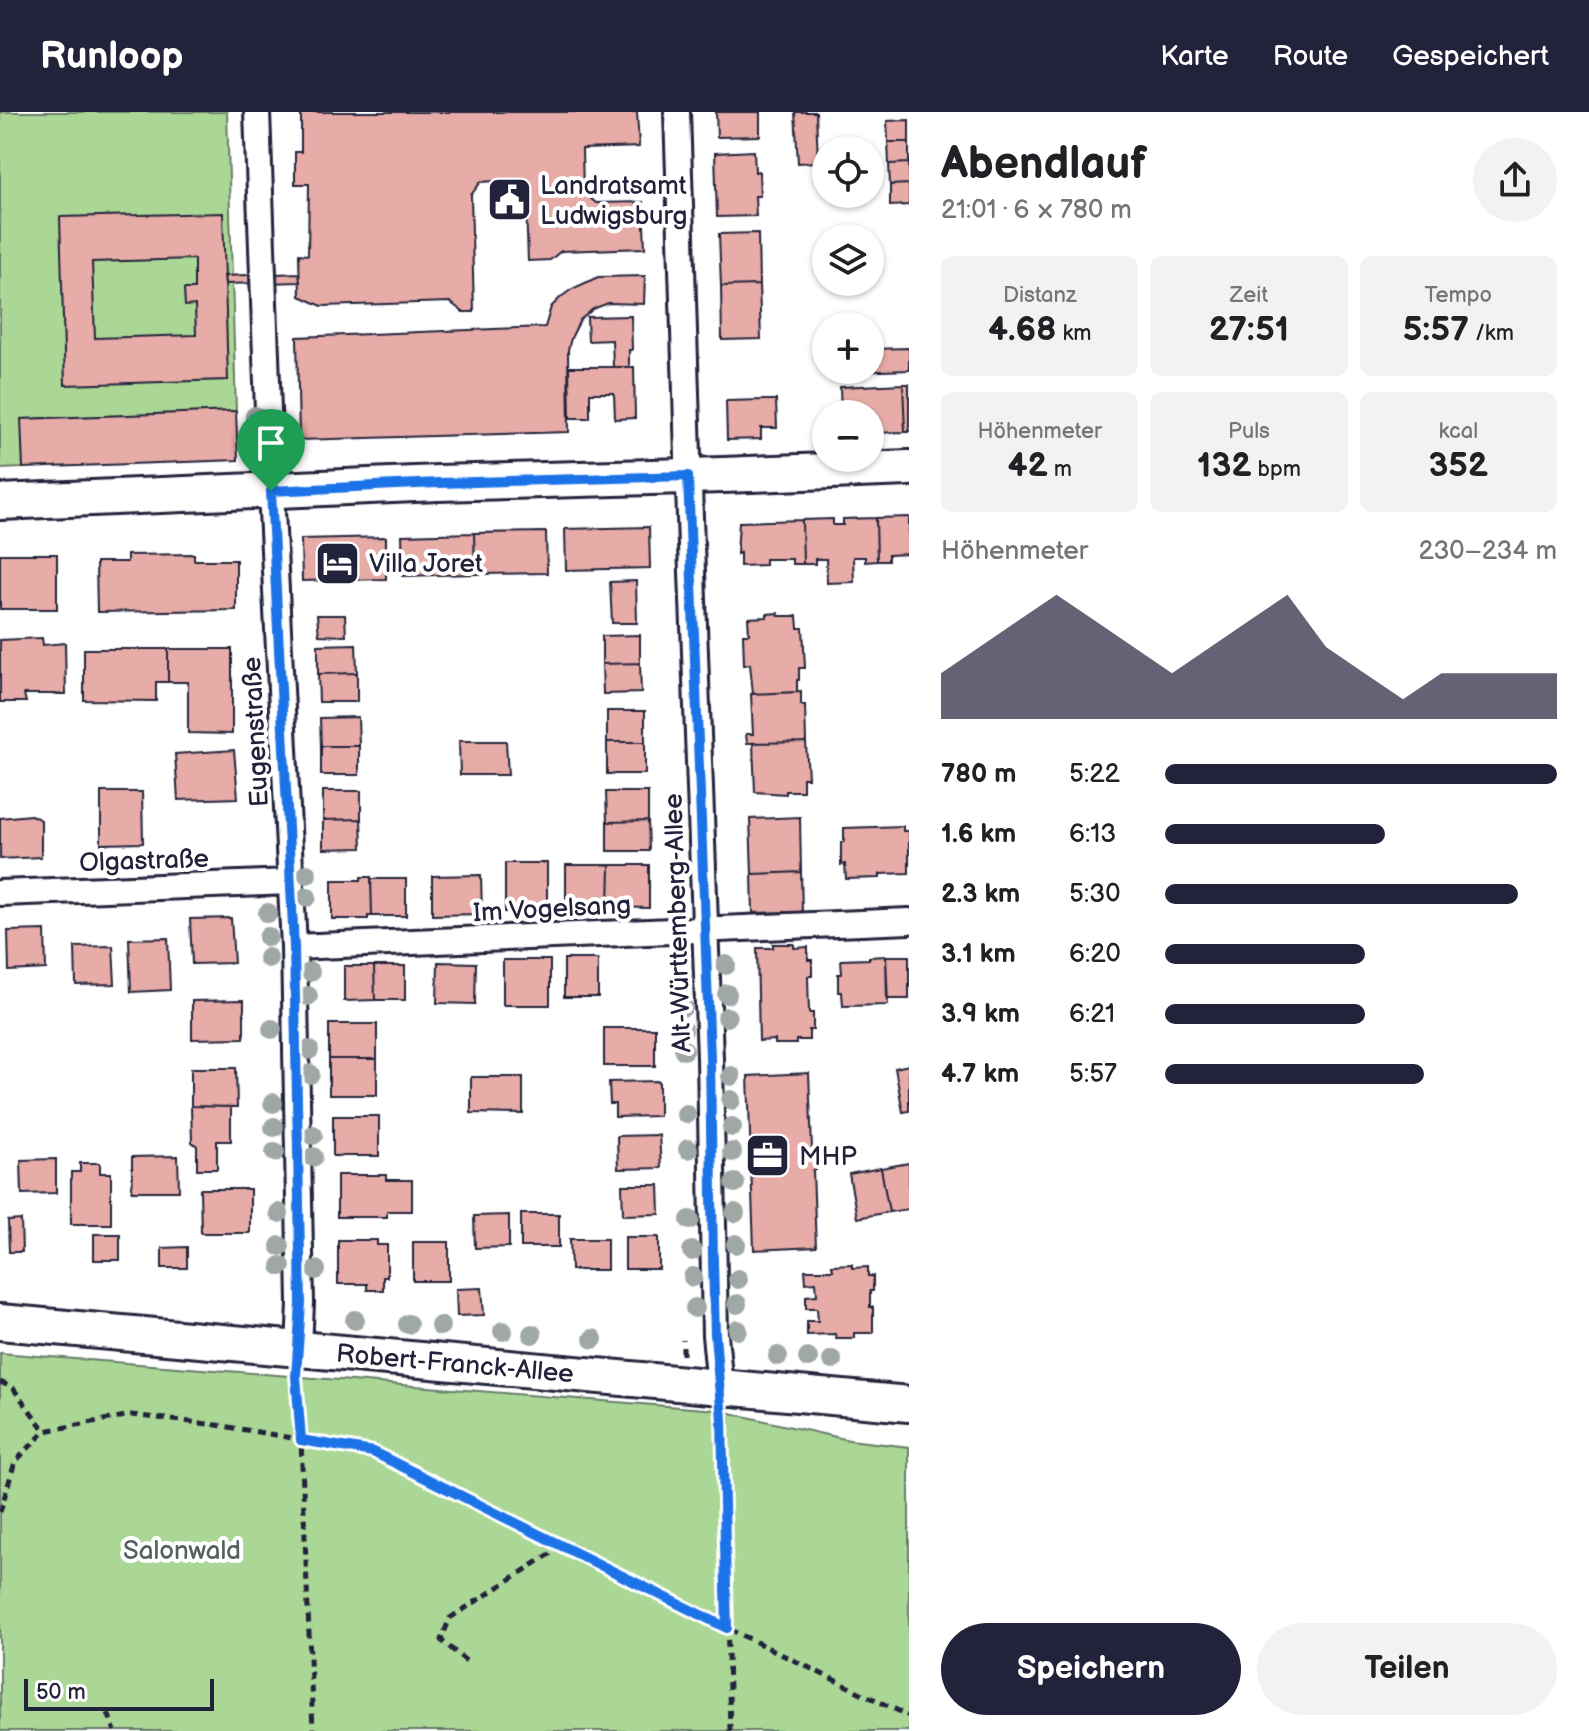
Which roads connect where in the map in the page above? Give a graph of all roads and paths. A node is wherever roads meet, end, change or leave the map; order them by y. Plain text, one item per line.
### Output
1 (257, 112) edge
2 (677, 112) edge
3 (909, 468) edge
4 (688, 476) junction
5 (271, 491) junction
6 (0, 502) edge
7 (290, 882) junction
8 (0, 893) edge
9 (909, 921) edge
10 (706, 929) junction
11 (294, 947) junction
12 (0, 1322) edge
13 (299, 1349) junction
14 (0, 1382) edge
15 (720, 1386) junction
16 (909, 1404) edge
17 (45, 1431) junction
18 (301, 1440) junction
19 (0, 1512) edge
20 (562, 1546) junction
21 (727, 1628) junction
22 (466, 1661) dead end
23 (108, 1713) dead end
24 (909, 1716) edge
25 (115, 1731) edge
26 (313, 1731) edge
27 (730, 1731) edge

1 - 5 street, Eugenstraße
2 - 4 street, Alt-Württemberg-Allee
3 - 4 main road
4 - 5 main road
4 - 10 street, Alt-Württemberg-Allee
5 - 6 main road
5 - 7 street, Eugenstraße
7 - 8 street, Olgastraße
7 - 11 street, Eugenstraße
9 - 10 street, Im Vogelsang
10 - 11 street, Im Vogelsang
10 - 15 street, Alt-Württemberg-Allee
11 - 13 street, Eugenstraße
12 - 13 main road, Robert-Franck-Allee
13 - 15 main road, Robert-Franck-Allee
13 - 18 path
14 - 17 path
15 - 16 main road, Robert-Franck-Allee
15 - 21 path
17 - 18 path
17 - 19 path
18 - 20 path
18 - 26 path
20 - 21 path
20 - 22 path
21 - 24 path
21 - 27 path
23 - 25 path

